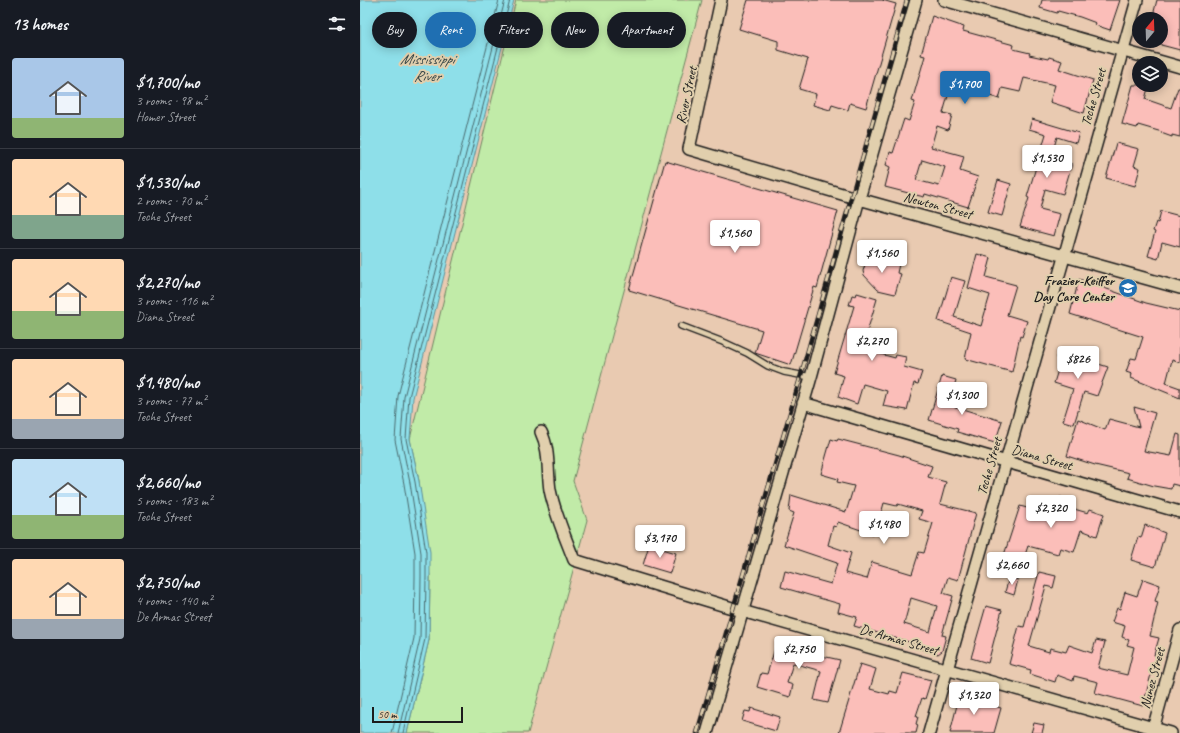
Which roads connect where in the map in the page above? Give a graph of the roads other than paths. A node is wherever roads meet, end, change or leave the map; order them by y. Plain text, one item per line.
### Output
1 (721, 0) edge
2 (916, 0) edge
3 (944, 0) edge
4 (1137, 0) edge
5 (1122, 51) junction
6 (1180, 67) edge
7 (689, 148) joint
8 (859, 199) junction
9 (1064, 254) junction
10 (1180, 288) edge
11 (681, 326) dead end
12 (811, 377) junction
13 (803, 403) junction
14 (541, 432) dead end
15 (1006, 462) junction
16 (1180, 512) edge
17 (742, 610) junction
18 (1180, 630) edge
19 (947, 668) junction
20 (1153, 731) edge
21 (707, 733) edge
22 (929, 733) edge
23 (1171, 733) edge

1 - 7 street, River Street
2 - 8 street
3 - 5 street
4 - 5 street, Teche Street
5 - 6 street
5 - 9 street, Teche Street
7 - 8 street, Newton Street
8 - 9 street, Newton Street
8 - 12 street
9 - 10 street, Newton Street
9 - 15 street, Teche Street
11 - 12 lane
12 - 13 street
13 - 15 street, Diana Street
13 - 17 street
14 - 17 street, De Armas Street
15 - 16 street, Diana Street
15 - 19 street, Teche Street
17 - 19 street, De Armas Street
17 - 21 street
18 - 20 street, Nunez Street
19 - 20 street, De Armas Street
19 - 22 street, Teche Street
20 - 23 street, De Armas Street

